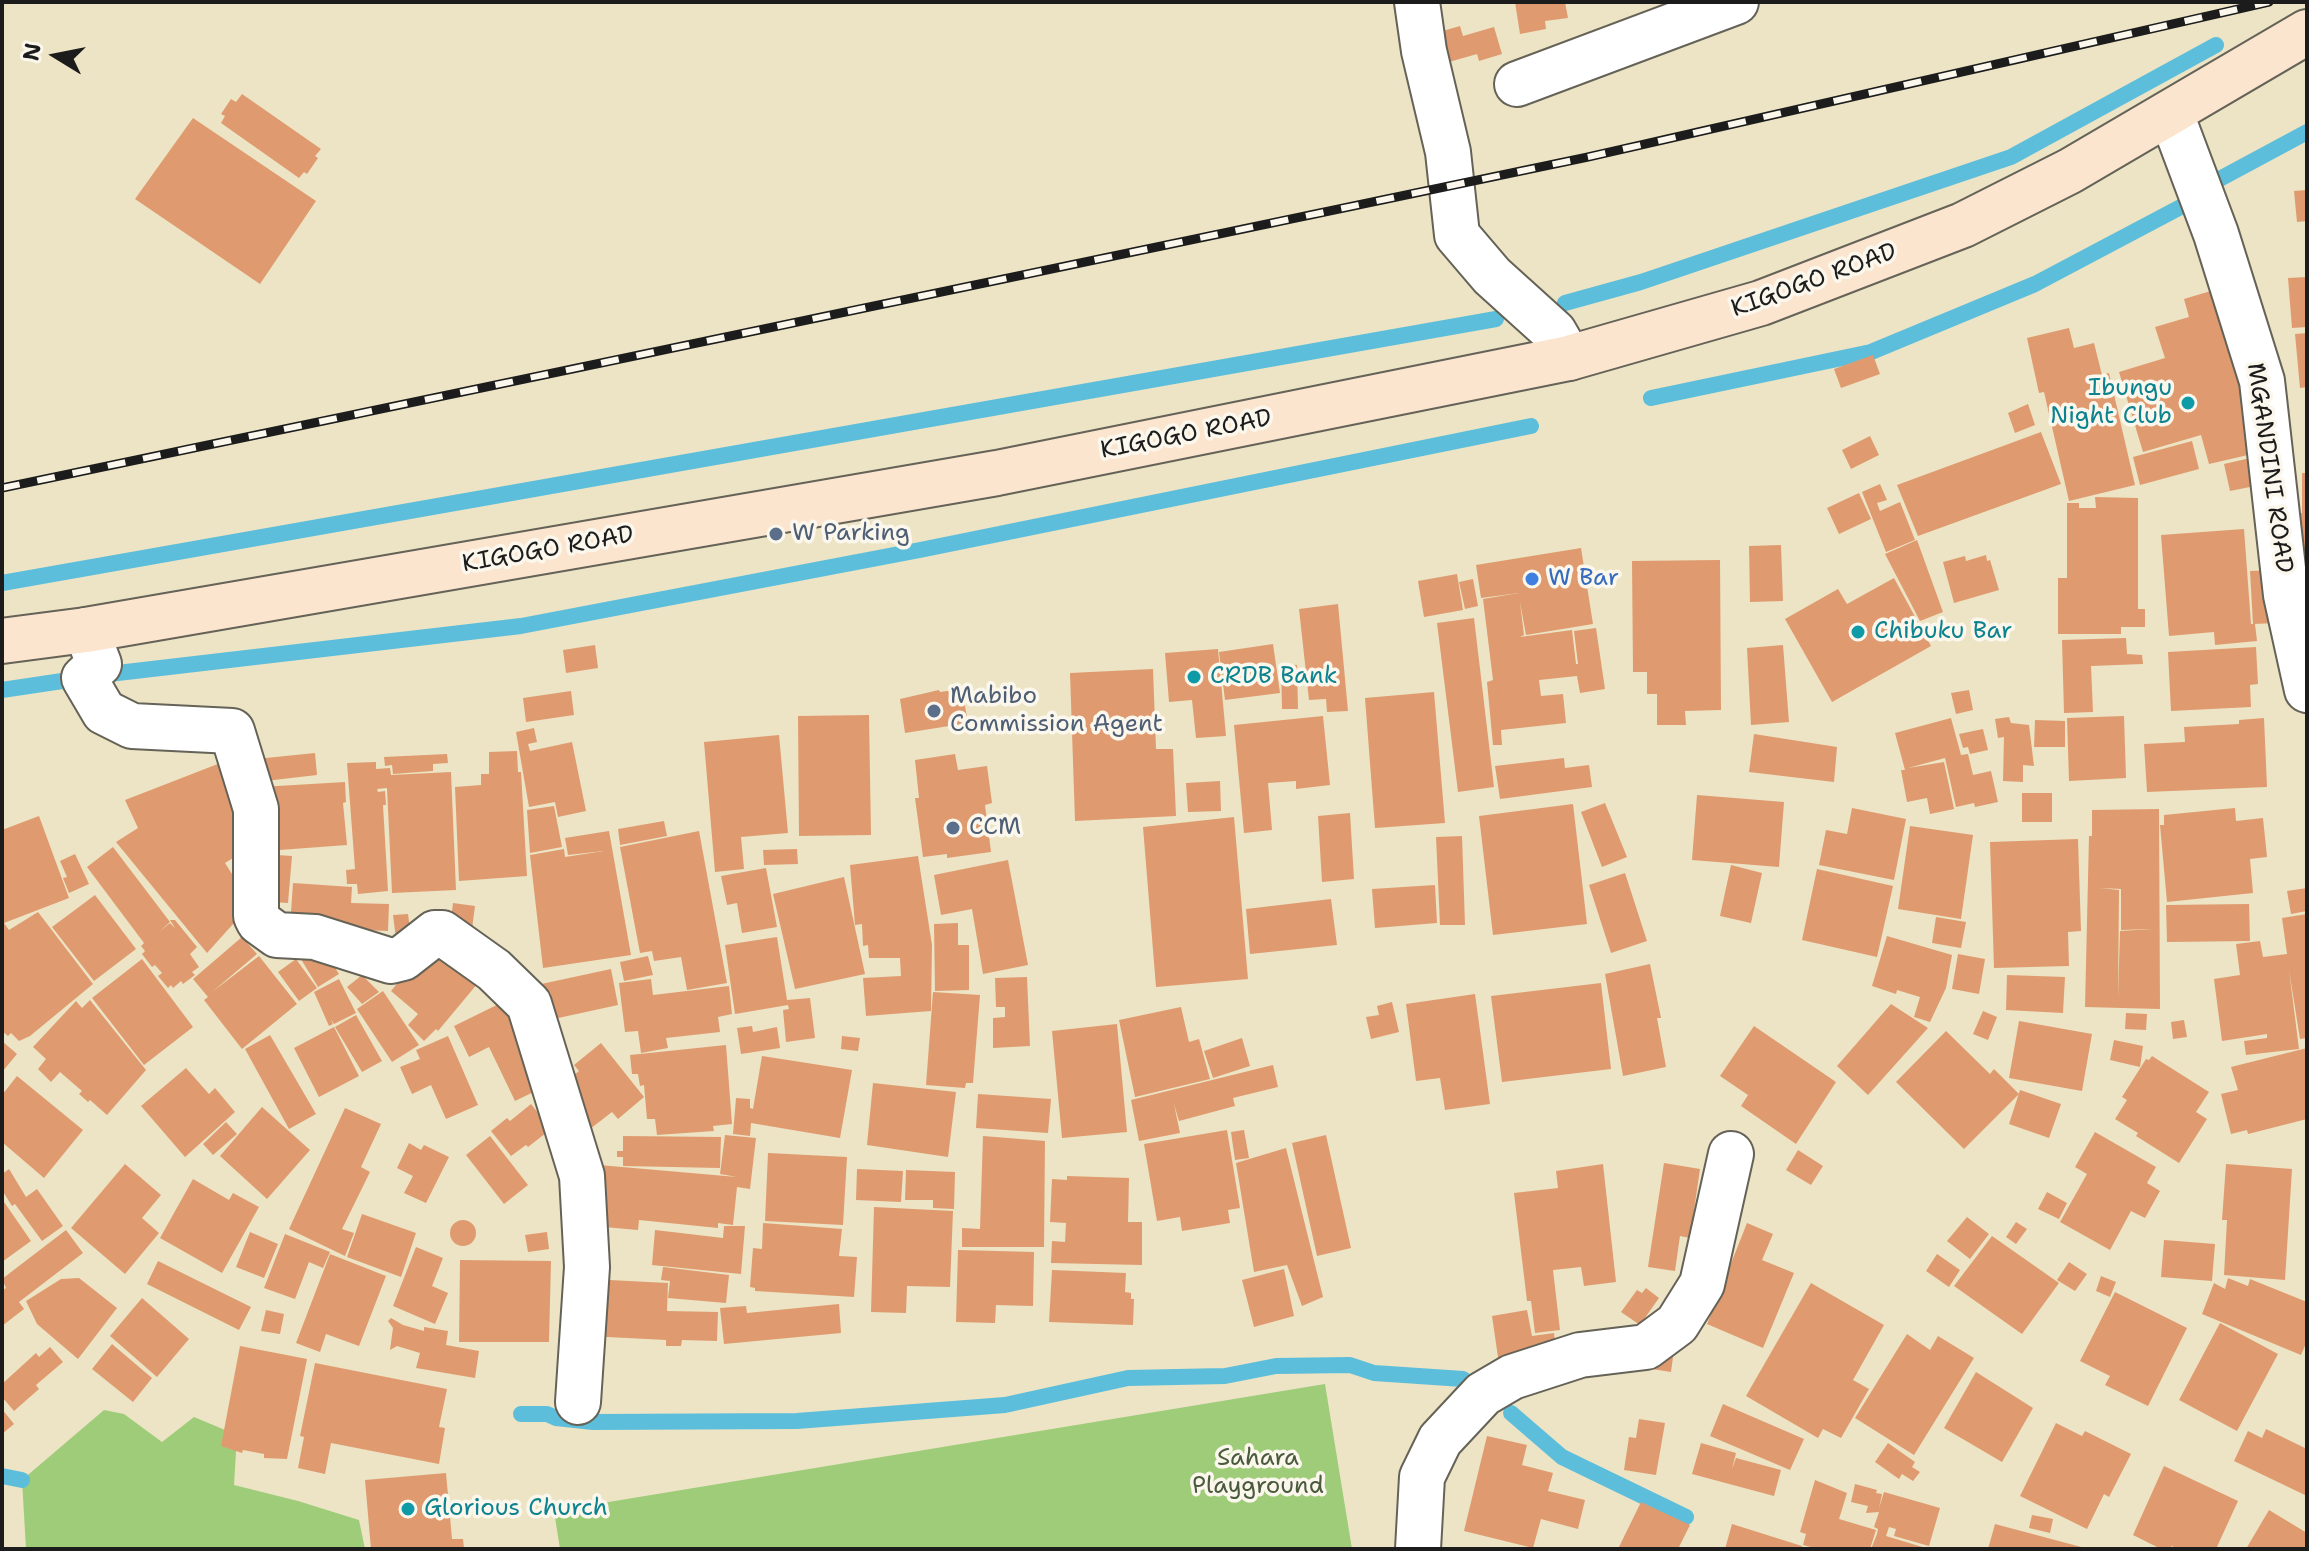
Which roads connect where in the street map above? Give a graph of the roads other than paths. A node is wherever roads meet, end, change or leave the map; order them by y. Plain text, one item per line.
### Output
1 (1417, 2) edge
2 (1736, 2) edge
3 (2305, 34) edge
4 (1517, 84) dead end
5 (2171, 114) junction
6 (1569, 358) junction
7 (86, 630) junction
8 (2, 641) edge
9 (2307, 690) edge
10 (1731, 1154) dead end
11 (578, 1402) dead end
12 (1418, 1549) edge

1 - 6 street
2 - 4 street
3 - 5 main road, KIGOGO ROAD
5 - 6 main road, KIGOGO ROAD
5 - 9 street, MGANDINI ROAD
6 - 7 main road, KIGOGO ROAD
7 - 8 main road, KIGOGO ROAD
7 - 11 street
10 - 12 street

